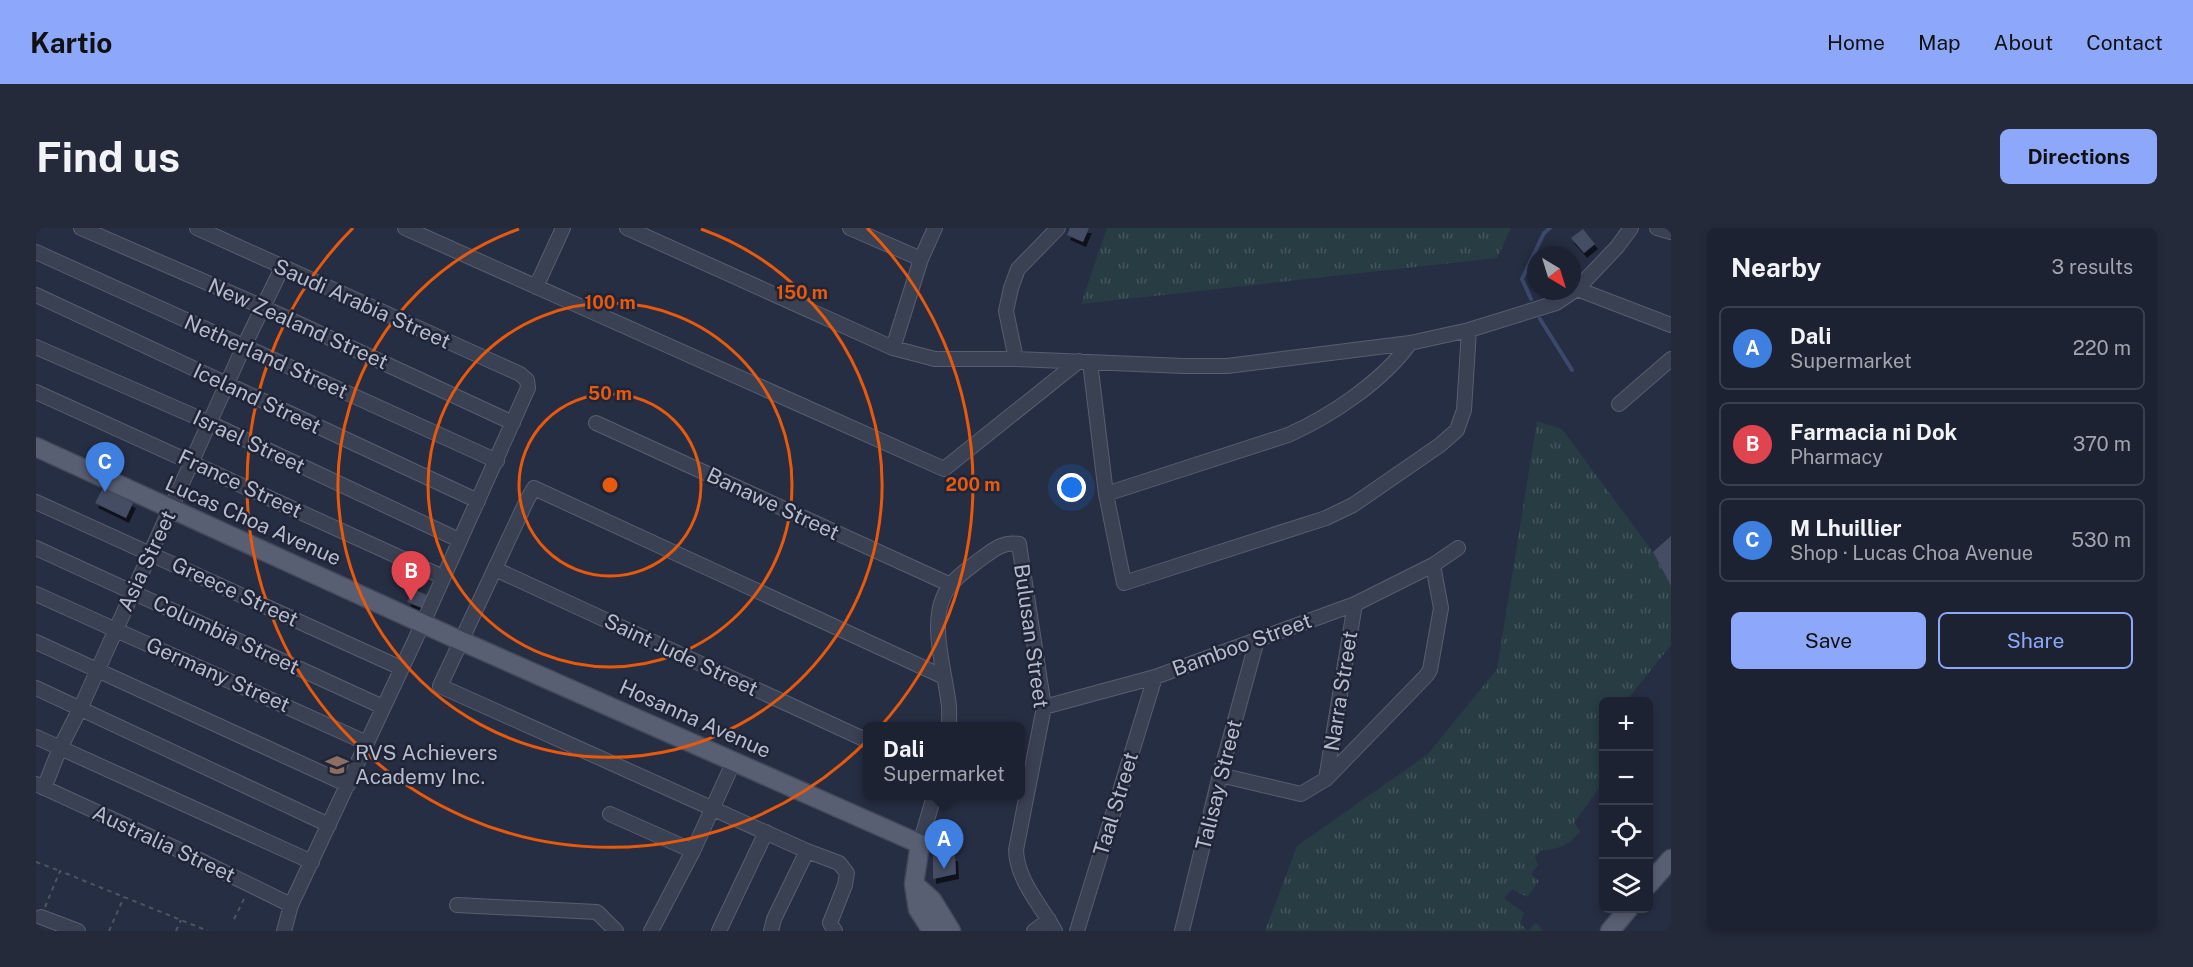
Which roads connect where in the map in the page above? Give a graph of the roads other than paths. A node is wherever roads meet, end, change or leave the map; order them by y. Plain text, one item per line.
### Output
1 (81, 228) edge
2 (197, 228) edge
3 (405, 228) edge
4 (563, 228) edge
5 (627, 228) edge
6 (850, 228) edge
7 (935, 228) edge
8 (1058, 228) edge
9 (1630, 228) edge
10 (1657, 228) edge
11 (1671, 232) edge
12 (36, 252) edge
13 (921, 259) junction
14 (282, 268) junction
15 (1581, 286) edge
16 (536, 287) junction
17 (1581, 291) edge
18 (36, 295) edge
19 (1561, 300) edge
20 (263, 307) junction
21 (1671, 325) edge
22 (1469, 330) junction
23 (1410, 343) junction
24 (244, 346) junction
25 (36, 347) edge
26 (893, 348) junction
27 (1016, 359) junction
28 (1671, 359) edge
29 (1084, 362) junction
30 (227, 385) junction
31 (36, 392) edge
32 (1619, 405) dead end
33 (210, 423) junction
34 (513, 423) junction
35 (596, 423) dead end
36 (36, 447) edge
37 (497, 461) junction
38 (192, 463) junction
39 (1106, 494) junction
40 (478, 501) junction
41 (36, 502) edge
42 (172, 509) junction
43 (459, 540) junction
44 (36, 548) edge
45 (1458, 548) dead end
46 (152, 553) junction
47 (1433, 565) junction
48 (495, 569) junction
49 (443, 578) junction
50 (951, 585) junction
51 (134, 592) junction
52 (36, 594) edge
53 (1355, 604) junction
54 (423, 623) junction
55 (115, 628) junction
56 (456, 639) junction
57 (1257, 640) junction
58 (36, 642) edge
59 (401, 668) junction
60 (98, 670) junction
61 (944, 677) junction
62 (1155, 677) junction
63 (36, 688) edge
64 (81, 707) junction
65 (383, 707) junction
66 (1044, 707) junction
67 (949, 722) edge
68 (36, 737) edge
69 (863, 739) edge
70 (367, 743) junction
71 (60, 748) junction
72 (734, 761) junction
73 (1220, 775) junction
74 (1326, 779) junction
75 (348, 785) junction
76 (40, 786) edge
77 (933, 800) edge
78 (712, 808) junction
79 (610, 814) dead end
80 (329, 825) junction
81 (766, 832) junction
82 (920, 844) junction
83 (693, 851) junction
84 (807, 851) junction
85 (1671, 859) edge
86 (312, 862) junction
87 (1653, 879) edge
88 (914, 884) junction
89 (291, 905) junction
90 (457, 905) dead end
91 (1626, 913) edge
92 (41, 917) road end
93 (1052, 925) edge
94 (78, 931) edge
95 (284, 931) edge
96 (616, 931) edge
97 (651, 931) edge
98 (719, 931) edge
99 (771, 931) edge
100 (835, 931) edge
101 (932, 931) edge
102 (951, 931) edge
103 (1034, 931) edge
104 (1077, 931) edge
105 (1182, 931) edge
106 (1610, 931) edge

1 - 20 street, New Zealand Street
2 - 14 street, Saudi Arabia Street
3 - 16 street
4 - 16 street
5 - 26 street
6 - 13 street
7 - 13 street
8 - 27 street
9 - 15 street
10 - 11 street
12 - 24 street, Netherland Street
13 - 26 street
14 - 20 street, Asia Street
14 - 34 street, Saudi Arabia Street
16 - 29 street
17 - 21 street
18 - 30 street, Iceland Street
19 - 22 street
20 - 24 street, Asia Street
20 - 34 street, New Zealand Street
22 - 23 street
22 - 39 street
23 - 29 street
23 - 39 street
24 - 30 street, Asia Street
24 - 37 street, Netherland Street
25 - 33 street, Israel Street
26 - 27 street
27 - 29 street
28 - 32 street
29 - 39 street
30 - 33 street, Asia Street
30 - 40 street, Iceland Street
31 - 38 street, France Street
33 - 38 street, Asia Street
33 - 43 street, Israel Street
34 - 37 street
35 - 50 street, Banawe Street
36 - 42 main road, Lucas Choa Avenue
37 - 40 street
38 - 42 street, Asia Street
38 - 49 street, France Street
40 - 43 street
41 - 46 street, Greece Street
42 - 46 street, Asia Street
42 - 54 main road, Lucas Choa Avenue
43 - 49 street
44 - 51 street, Columbia Street
45 - 47 street, Bamboo Street
46 - 51 street, Asia Street
46 - 59 street, Greece Street
47 - 53 street, Bamboo Street
47 - 74 street
48 - 56 street
48 - 61 street
48 - 69 street, Saint Jude Street
49 - 54 street
50 - 61 street
50 - 66 street, Bulusan Street
51 - 55 street, Asia Street
51 - 65 street, Columbia Street
52 - 55 street, Germany Street
53 - 57 street, Bamboo Street
53 - 74 street, Narra Street
54 - 56 main road, Lucas Choa Avenue
54 - 59 street
55 - 60 street, Asia Street
55 - 70 street, Germany Street
56 - 72 main road, Hosanna Avenue
56 - 78 street
57 - 62 street, Bamboo Street
57 - 73 street, Talisay Street
58 - 60 street
59 - 65 street
60 - 64 street, Asia Street
60 - 75 street
61 - 67 street
62 - 66 street, Bamboo Street
62 - 104 street, Taal Street
63 - 64 street
64 - 71 street, Asia Street
64 - 80 street
65 - 70 street
66 - 93 street, Bulusan Street
68 - 71 street
70 - 75 street
71 - 76 street, Asia Street
71 - 86 street
72 - 78 street
72 - 82 main road, Hosanna Avenue
73 - 74 street
73 - 105 street, Talisay Street
75 - 80 street
76 - 89 street, Australia Street
77 - 82 street
78 - 81 street
78 - 83 street
79 - 83 street
80 - 86 street
81 - 84 street
81 - 98 street
82 - 88 main road
83 - 97 street
84 - 99 street
84 - 100 street
85 - 87 main road
86 - 89 street
88 - 101 main road
88 - 102 main road
89 - 95 street
90 - 96 street
91 - 106 main road
92 - 94 street
93 - 103 street

